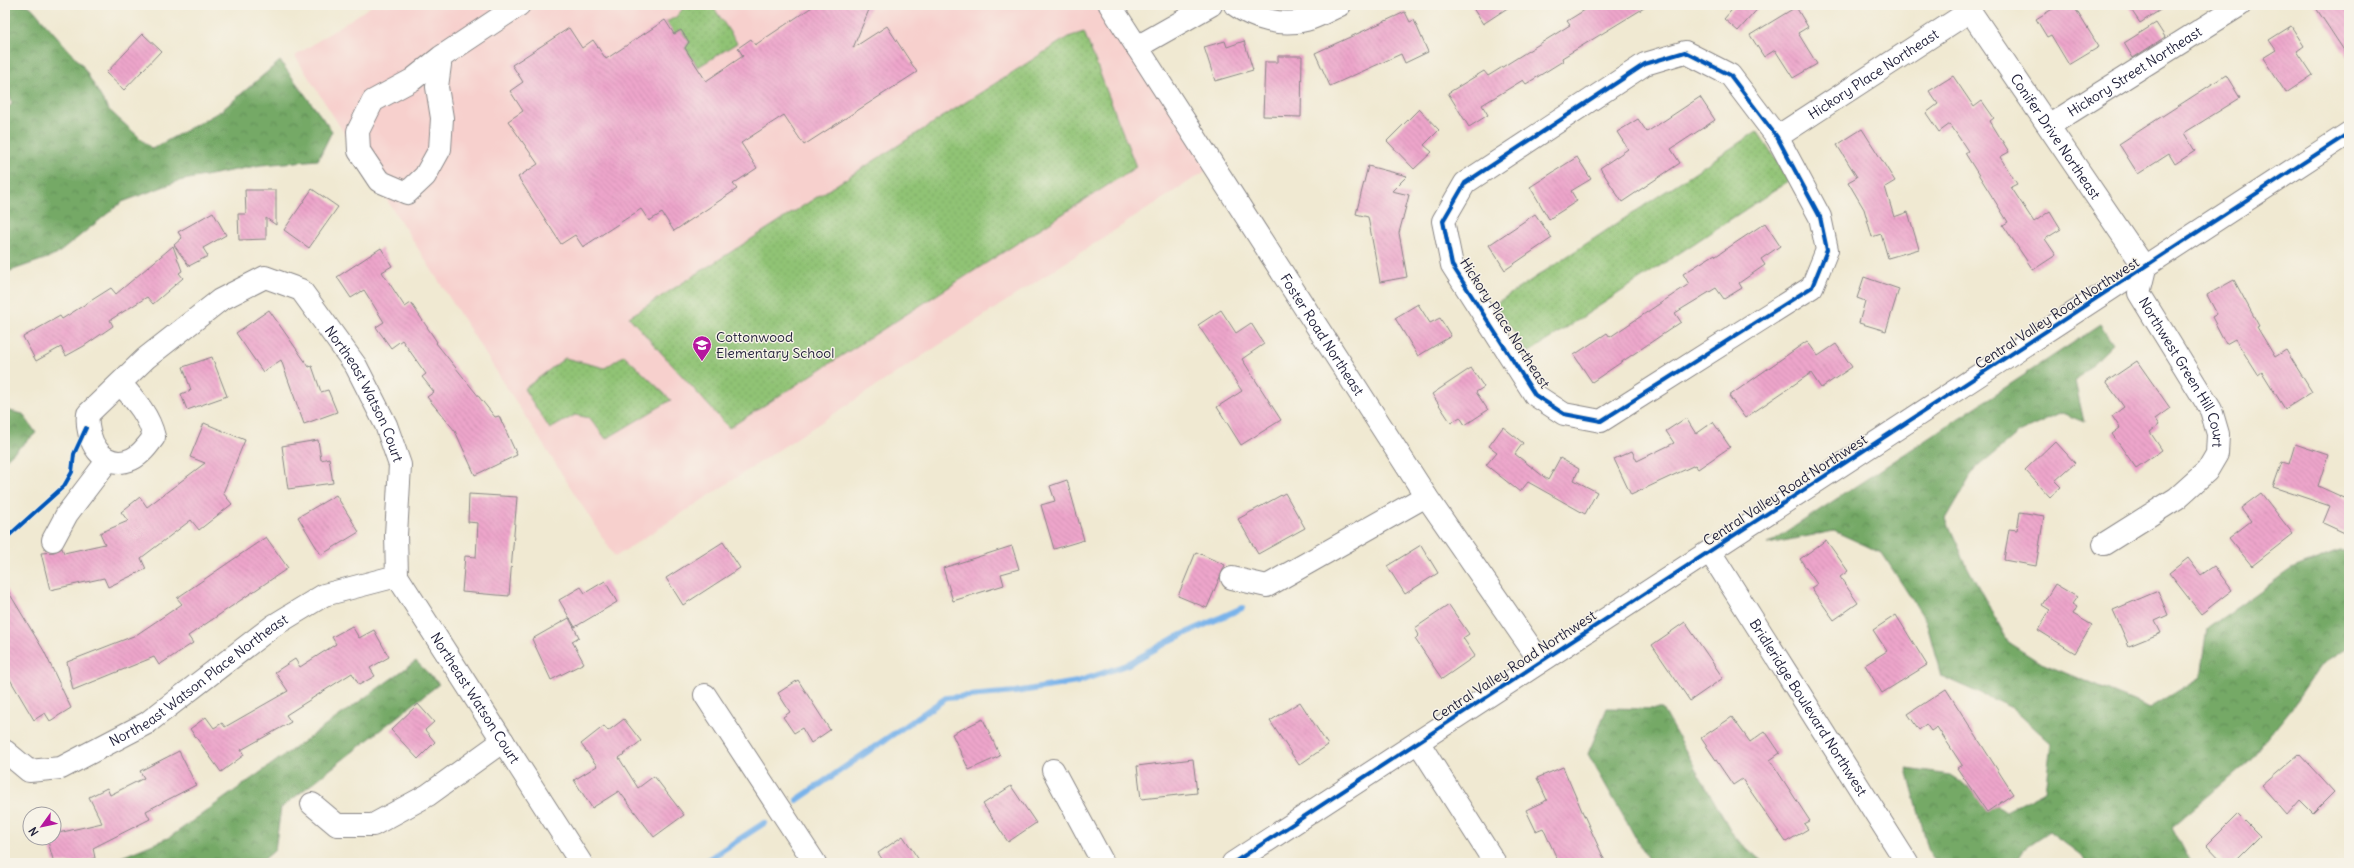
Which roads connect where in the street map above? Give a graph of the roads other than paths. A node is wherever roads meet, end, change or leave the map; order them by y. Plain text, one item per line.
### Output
1 (519, 5) edge
2 (1110, 5) edge
3 (1211, 5) edge
4 (1235, 5) edge
5 (1340, 5) edge
6 (1968, 8) edge
7 (2226, 9) edge
8 (1137, 47) junction
9 (441, 57) junction
10 (2050, 125) junction
11 (2349, 133) edge
12 (1777, 137) junction
13 (2145, 268) junction
14 (120, 383) junction
15 (108, 460) junction
16 (1426, 496) junction
17 (53, 540) dead end
18 (2104, 544) dead end
19 (1710, 552) junction
20 (397, 576) junction
21 (1232, 578) dead end
22 (1540, 661) junction
23 (705, 695) dead end
24 (503, 741) junction
25 (1418, 742) junction
26 (5, 751) edge
27 (1053, 770) dead end
28 (312, 804) dead end
29 (581, 863) edge
30 (815, 863) edge
31 (1103, 863) edge
32 (1233, 863) edge
33 (1495, 863) edge
34 (1907, 863) edge

1 - 9 street
2 - 8 street, Foster Road Northeast
3 - 8 street
4 - 5 street
6 - 10 street, Conifer Drive Northeast
6 - 12 street, Hickory Place Northeast
7 - 10 street, Hickory Street Northeast
8 - 16 street, Foster Road Northeast
9 - 9 street
10 - 13 street, Conifer Drive Northeast
11 - 13 street, Central Valley Road Northwest
12 - 12 street, Hickory Place Northeast
13 - 18 street, Northwest Green Hill Court
13 - 19 street, Central Valley Road Northwest
14 - 15 street, Northeast Watson Court
14 - 15 street
14 - 20 street, Northeast Watson Court
15 - 17 street
16 - 21 street
16 - 22 street, Foster Road Northeast
19 - 22 street, Central Valley Road Northwest
19 - 34 street, Bridleridge Boulevard Northwest
20 - 24 street, Northeast Watson Court
20 - 26 street, Northeast Watson Place Northeast
22 - 25 street, Central Valley Road Northwest
23 - 30 street
24 - 28 street
24 - 29 street, Northeast Watson Court
25 - 32 street, Central Valley Road Northwest
25 - 33 street
27 - 31 street

